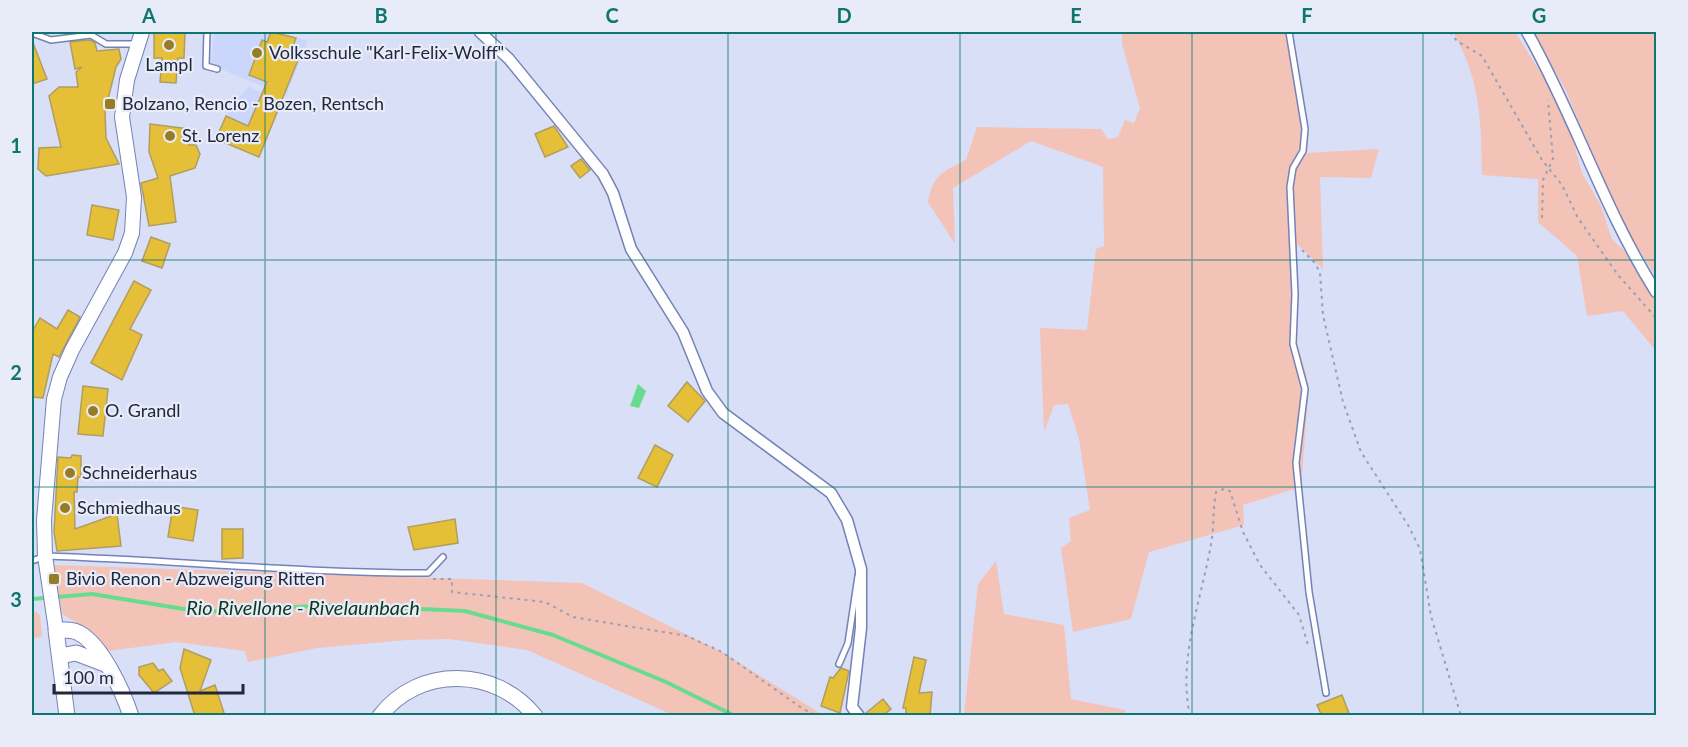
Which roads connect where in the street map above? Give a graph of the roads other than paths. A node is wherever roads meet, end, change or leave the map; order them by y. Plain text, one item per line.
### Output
1 (207, 32) edge
2 (480, 32) edge
3 (1289, 32) edge
4 (1527, 32) edge
5 (32, 33) edge
6 (140, 38) edge
7 (217, 69) dead end
8 (1656, 292) edge
9 (443, 557) dead end
10 (46, 560) junction
11 (32, 561) edge
12 (861, 569) junction
13 (56, 630) junction
14 (60, 656) junction
15 (839, 664) dead end
16 (108, 666) junction
17 (1326, 693) dead end
18 (67, 716) edge
19 (131, 716) edge
20 (380, 716) edge
21 (535, 716) edge
22 (859, 716) edge

1 - 7 lane
2 - 12 street
3 - 17 lane
4 - 8 street
5 - 6 lane
6 - 10 street
9 - 10 lane
10 - 11 lane
10 - 13 street
12 - 15 lane
12 - 22 street
13 - 14 main road
13 - 16 main road
14 - 16 main road
14 - 18 main road
16 - 19 main road
20 - 21 main road

